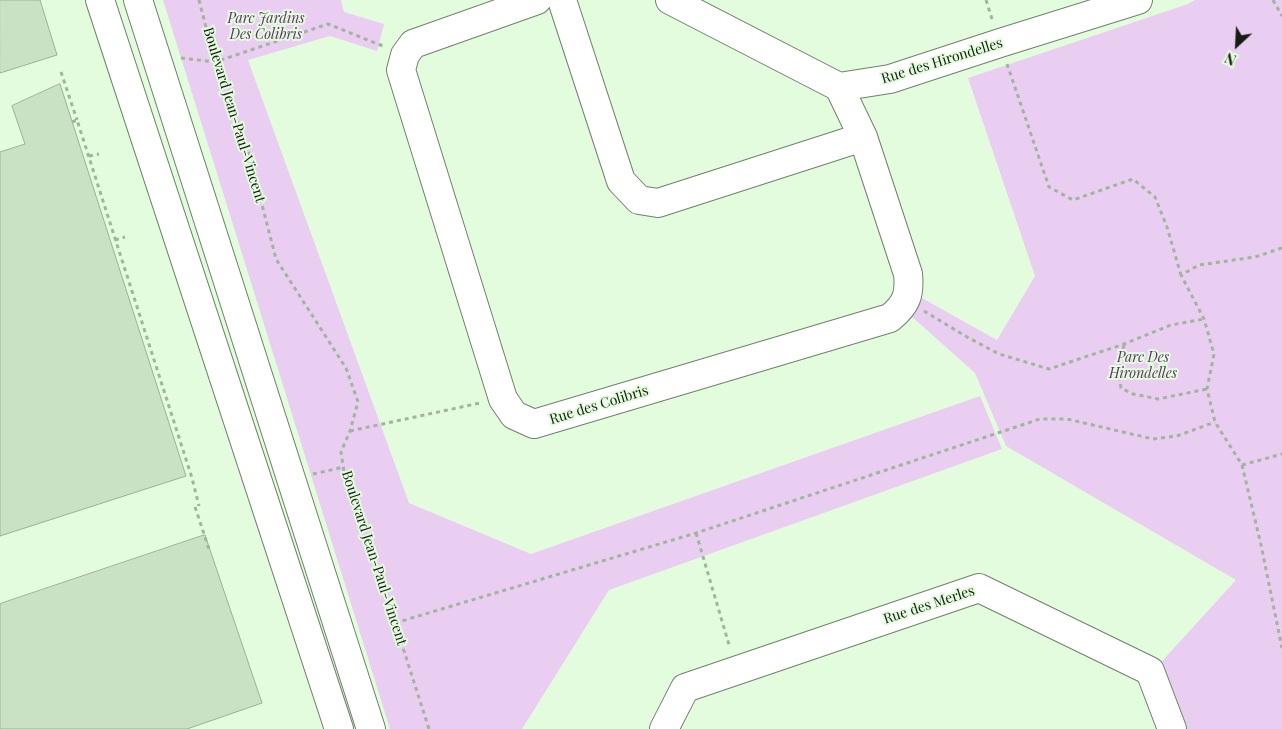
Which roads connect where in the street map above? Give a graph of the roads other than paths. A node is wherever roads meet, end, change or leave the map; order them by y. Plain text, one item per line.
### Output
1 (100, 0) edge
2 (138, 0) edge
3 (538, 0) edge
4 (562, 0) edge
5 (670, 0) edge
6 (1138, 0) edge
7 (156, 54) junction
8 (121, 64) junction
9 (839, 86) junction
10 (863, 137) junction
11 (292, 480) junction
12 (260, 490) junction
13 (339, 729) edge
14 (372, 729) edge
15 (664, 729) edge
16 (1172, 729) edge

1 - 8 street
2 - 7 street
3 - 10 street, Rue des Colibris
4 - 10 street
5 - 9 street
6 - 9 street, Rue des Hirondelles
7 - 8 street
7 - 11 street
8 - 12 street
9 - 10 street
11 - 12 street
11 - 14 street
12 - 13 street
15 - 16 street, Rue des Merles

